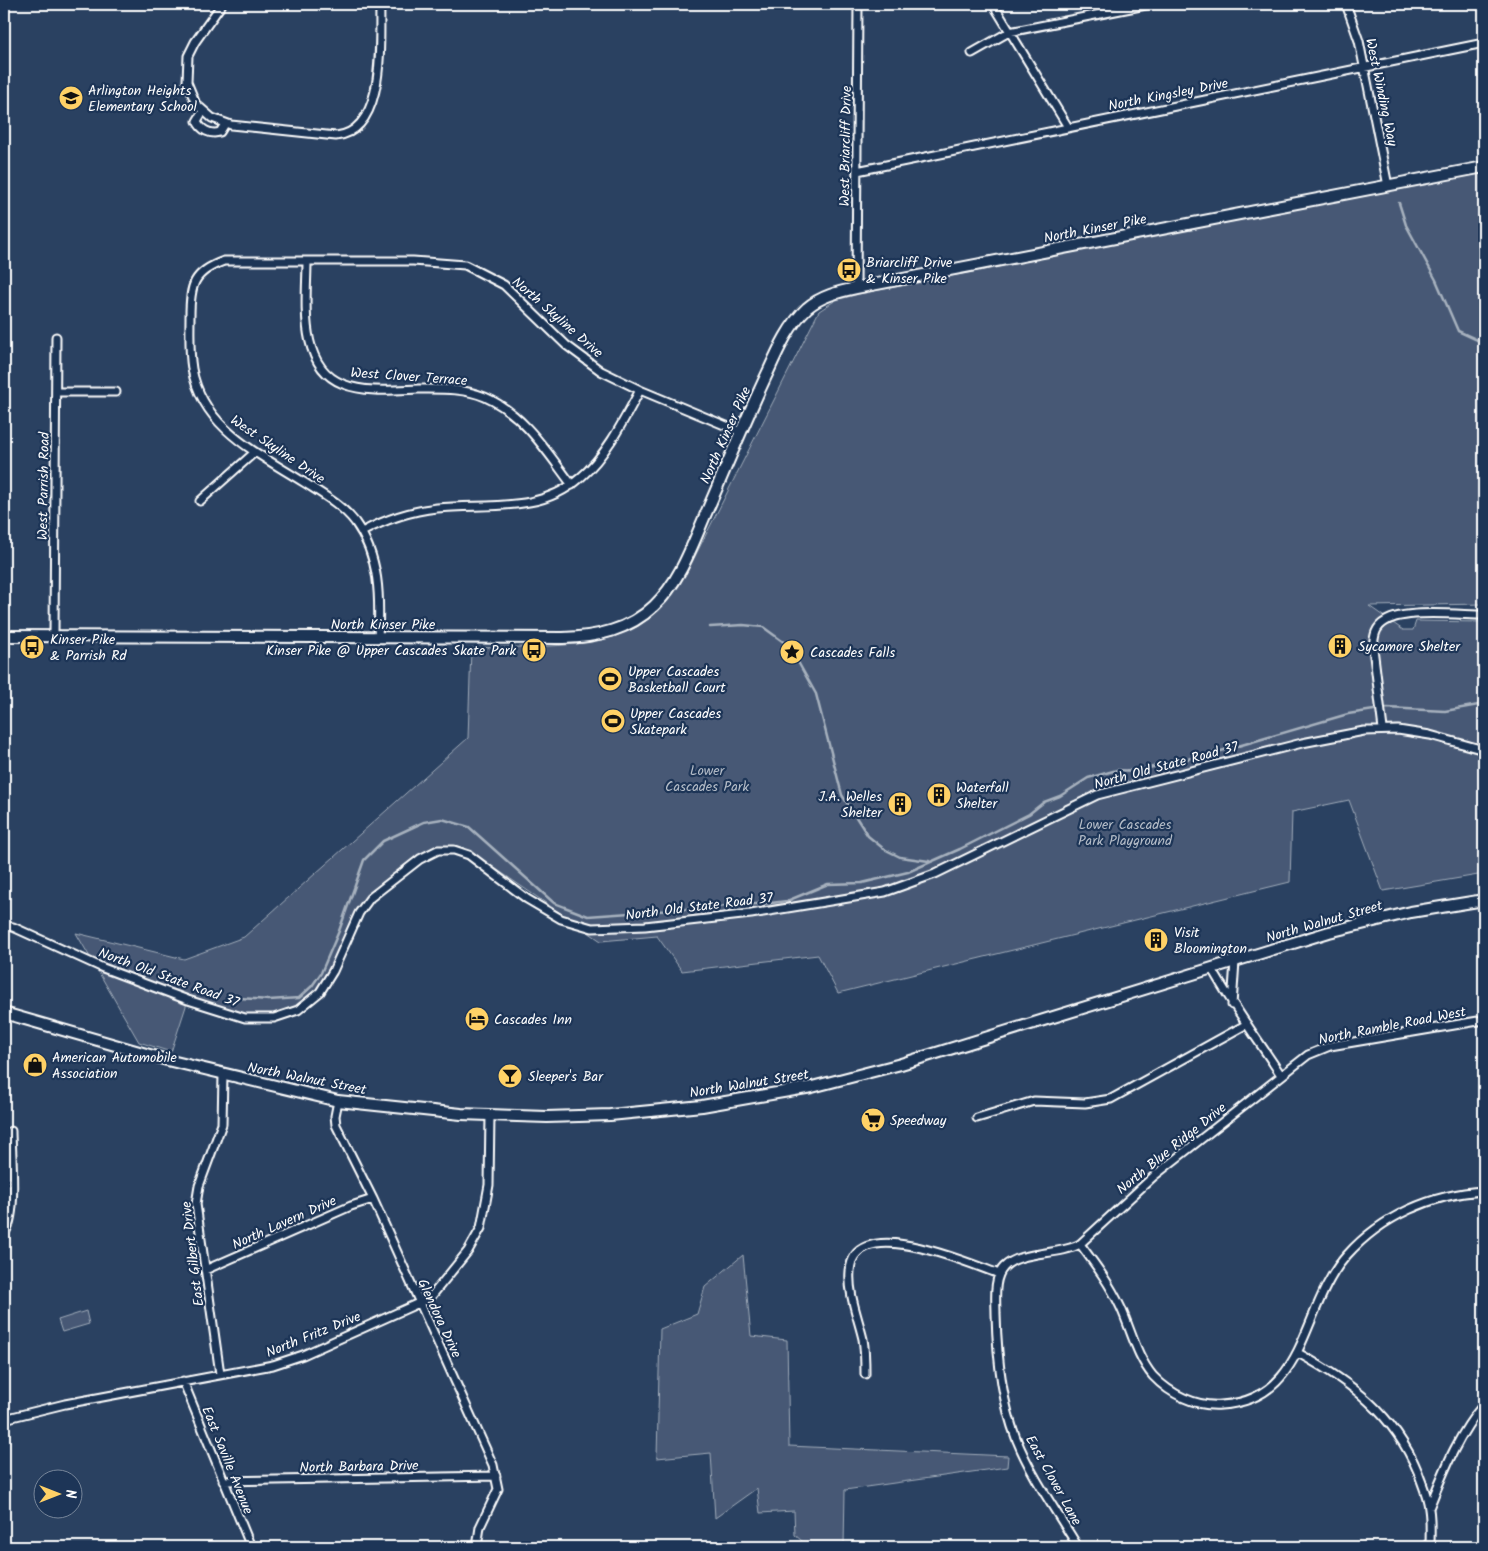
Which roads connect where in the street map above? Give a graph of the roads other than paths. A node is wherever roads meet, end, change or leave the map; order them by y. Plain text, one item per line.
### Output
1 (222, 4) edge
2 (380, 4) edge
3 (858, 4) edge
4 (993, 4) edge
5 (1151, 4) edge
6 (1346, 4) edge
7 (1009, 32) junction
8 (1484, 43) edge
9 (972, 53) dead end
10 (1364, 67) junction
11 (203, 111) junction
12 (225, 124) junction
13 (1068, 127) junction
14 (1484, 167) edge
15 (857, 171) junction
16 (1388, 186) junction
17 (306, 261) junction
18 (202, 271) joint
19 (856, 288) junction
20 (56, 337) dead end
21 (640, 390) junction
22 (57, 392) junction
23 (116, 392) dead end
24 (741, 432) junction
25 (255, 452) junction
26 (572, 485) junction
27 (200, 501) dead end
28 (362, 532) junction
29 (1484, 615) edge
30 (54, 635) junction
31 (4, 636) edge
32 (378, 638) junction
33 (1383, 729) junction
34 (1484, 750) edge
35 (1484, 900) edge
36 (4, 926) edge
37 (1235, 961) junction
38 (1212, 969) junction
39 (1232, 1005) junction
40 (4, 1013) edge
41 (1484, 1020) edge
42 (1247, 1024) junction
43 (223, 1075) junction
44 (1281, 1076) junction
45 (338, 1101) junction
46 (490, 1115) junction
47 (977, 1118) dead end
48 (11, 1131) dead end
49 (1484, 1191) edge
50 (373, 1199) junction
51 (4, 1233) edge
52 (1080, 1244) junction
53 (205, 1270) junction
54 (999, 1274) junction
55 (419, 1304) junction
56 (1298, 1353) junction
57 (220, 1374) junction
58 (865, 1374) dead end
59 (183, 1381) junction
60 (1484, 1404) edge
61 (4, 1419) edge
62 (496, 1476) junction
63 (223, 1481) junction
64 (1429, 1508) junction
65 (251, 1547) edge
66 (477, 1547) edge
67 (1078, 1547) edge
68 (1430, 1547) edge

1 - 11 street
2 - 12 street
3 - 15 street, West Briarcliff Drive
4 - 7 street
5 - 7 street
6 - 10 street, West Winding Way
7 - 9 street
7 - 13 street
8 - 10 street, North Kingsley Drive
10 - 13 street, North Kingsley Drive
10 - 16 street, West Winding Way
11 - 12 street
11 - 12 street
13 - 15 street, North Kingsley Drive
14 - 16 street, North Kinser Pike
15 - 19 street, West Briarcliff Drive
16 - 19 street, North Kinser Pike
17 - 18 street, North Skyline Drive
17 - 21 street, North Skyline Drive
17 - 26 street, West Clover Terrace
18 - 25 street, West Skyline Drive
19 - 24 street, North Kinser Pike
20 - 22 street, West Parrish Road
21 - 24 street, North Skyline Drive
21 - 26 street
22 - 23 street
22 - 30 street, West Parrish Road
24 - 32 street, North Kinser Pike
25 - 27 street
25 - 28 street, West Skyline Drive
26 - 28 street
28 - 32 street, West Skyline Drive
29 - 33 street
30 - 31 street, North Kinser Pike
30 - 32 street, North Kinser Pike
33 - 34 street, North Old State Road 37
33 - 36 street, North Old State Road 37
35 - 37 street, North Walnut Street
37 - 38 street, North Walnut Street
37 - 39 street
38 - 39 street
38 - 46 street, North Walnut Street
39 - 42 street
40 - 43 street, North Walnut Street
41 - 44 street, North Ramble Road West
42 - 44 street
42 - 47 street
43 - 45 street, North Walnut Street
43 - 53 street, East Gilbert Drive
44 - 52 street, North Blue Ridge Drive
45 - 46 street, North Walnut Street
45 - 50 street, Glendora Drive
46 - 55 street, North Fritz Drive
48 - 51 street
49 - 56 street
50 - 53 street, North Lavern Drive
50 - 55 street, Glendora Drive
52 - 54 street
52 - 56 street
53 - 57 street, East Gilbert Drive
54 - 58 street
54 - 67 street, East Clover Lane
55 - 57 street, North Fritz Drive
55 - 62 street, Glendora Drive
56 - 64 street
57 - 59 street, North Fritz Drive
59 - 61 street, North Fritz Drive
59 - 63 street, East Saville Avenue
60 - 64 street
62 - 63 street, North Barbara Drive
62 - 66 street, Glendora Drive
63 - 65 street, East Saville Avenue
64 - 68 street

